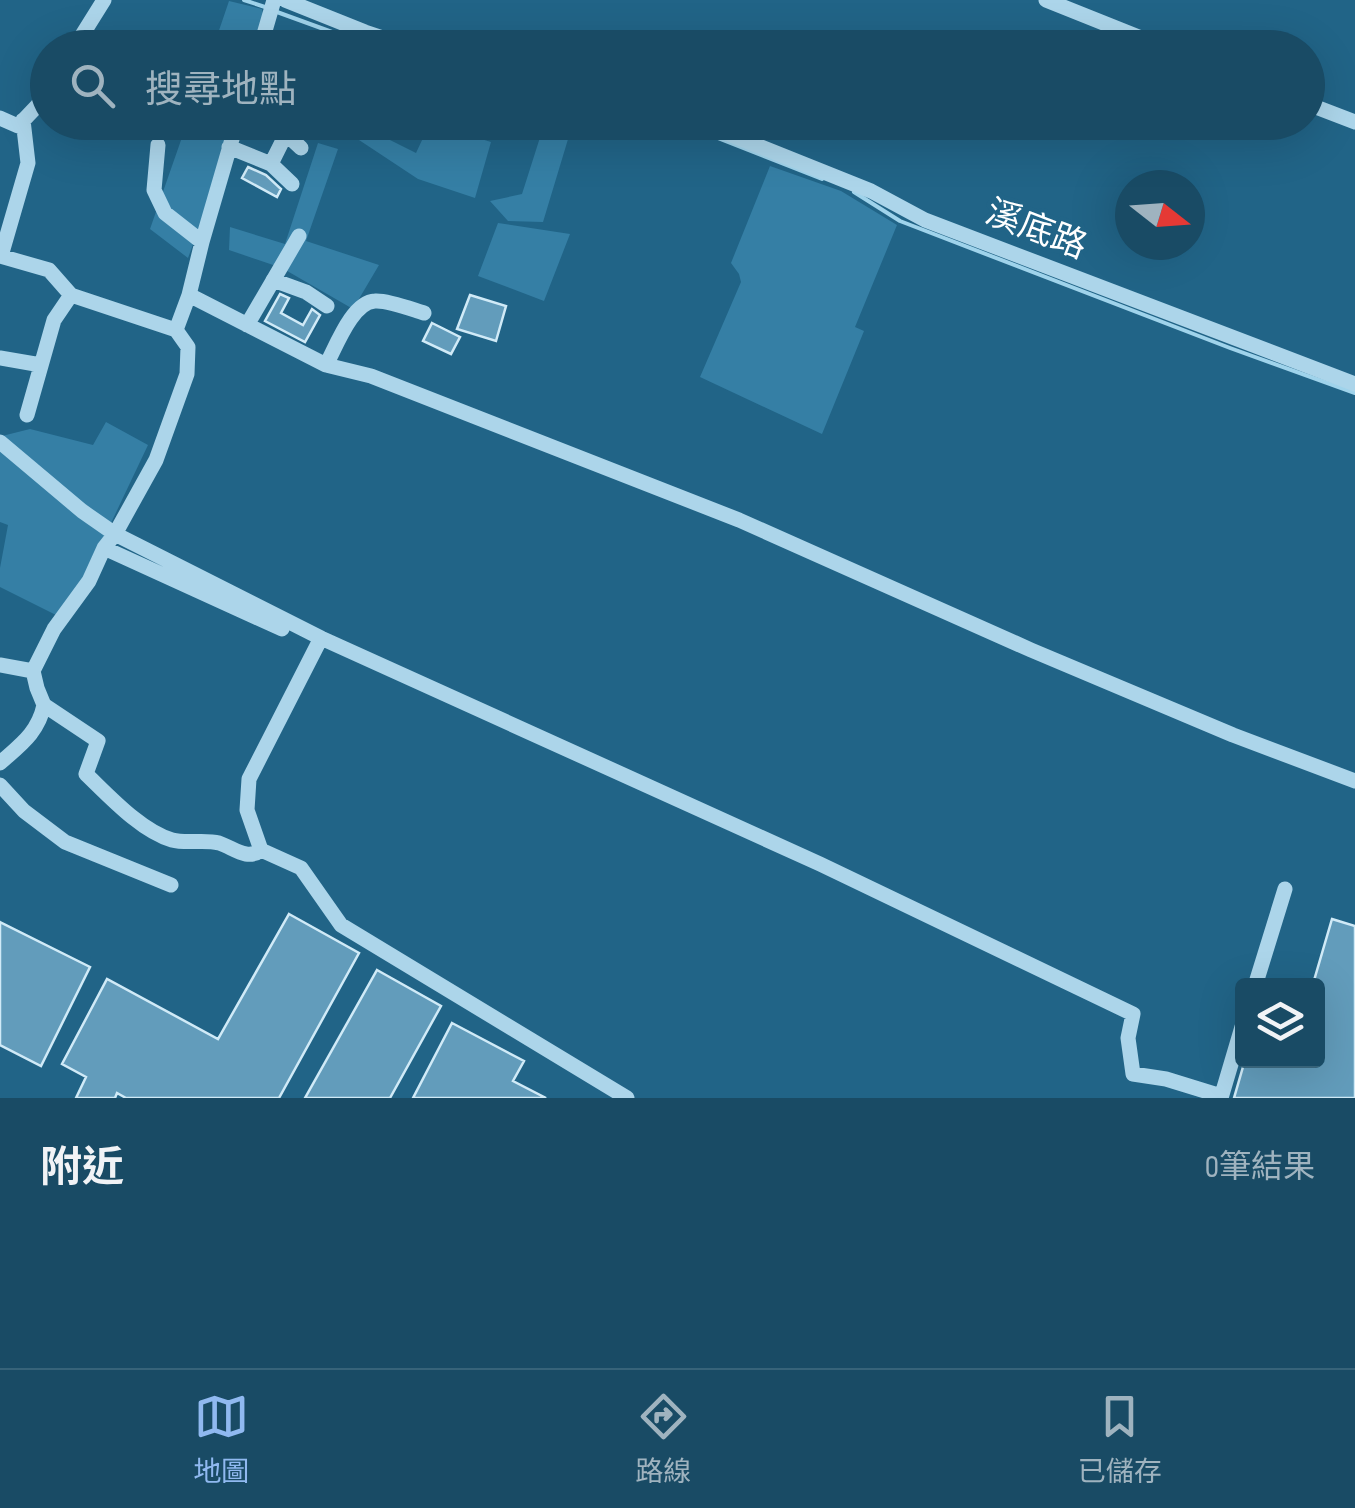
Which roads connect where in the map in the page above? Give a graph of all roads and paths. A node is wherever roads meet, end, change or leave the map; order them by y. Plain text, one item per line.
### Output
1 (104, 0) edge
2 (274, 0) edge
3 (286, 0) edge
4 (1046, 0) edge
5 (85, 30) edge
6 (265, 30) edge
7 (360, 30) edge
8 (1121, 30) edge
9 (1325, 111) edge
10 (30, 113) edge
11 (0, 118) edge
12 (23, 120) junction
13 (1355, 122) edge
14 (231, 140) edge
15 (283, 140) edge
16 (292, 140) edge
17 (745, 140) edge
18 (158, 145) dead end
19 (229, 147) junction
20 (301, 148) dead end
21 (271, 164) junction
22 (292, 184) dead end
23 (300, 236) dead end
24 (202, 242) junction
25 (1, 256) edge
26 (273, 280) junction
27 (71, 295) junction
28 (188, 296) junction
29 (327, 306) dead end
30 (424, 312) dead end
31 (247, 325) junction
32 (176, 330) junction
33 (0, 358) edge
34 (42, 365) junction
35 (326, 365) junction
36 (1355, 384) edge
37 (27, 416) dead end
38 (0, 442) edge
39 (115, 534) junction
40 (104, 548) junction
41 (319, 641) junction
42 (0, 665) edge
43 (33, 670) junction
44 (44, 705) junction
45 (0, 763) edge
46 (1355, 781) edge
47 (0, 785) edge
48 (262, 850) junction
49 (171, 885) dead end
50 (1285, 889) dead end
51 (1257, 978) edge
52 (1235, 1050) edge
53 (1221, 1097) edge
54 (628, 1098) edge

1 - 5 street
2 - 6 street
3 - 7 street
4 - 8 street
9 - 13 street
10 - 12 street
11 - 12 street
12 - 25 street
14 - 19 street
15 - 21 street
16 - 20 street
17 - 36 street, 溪底路
18 - 24 street
19 - 21 street
19 - 24 street
21 - 22 street
23 - 26 street
24 - 28 street
25 - 27 street
26 - 29 street
26 - 31 street
27 - 32 street
27 - 34 street
28 - 31 street
28 - 32 street
30 - 35 street
31 - 35 street
32 - 39 street
33 - 34 street
34 - 37 street
35 - 46 street
38 - 39 street
39 - 40 street
39 - 41 street
40 - 41 street
40 - 43 street
41 - 48 street
41 - 53 street
42 - 43 street
43 - 44 street
44 - 45 street
44 - 48 street
47 - 49 street
48 - 54 street
50 - 51 street
52 - 53 street

